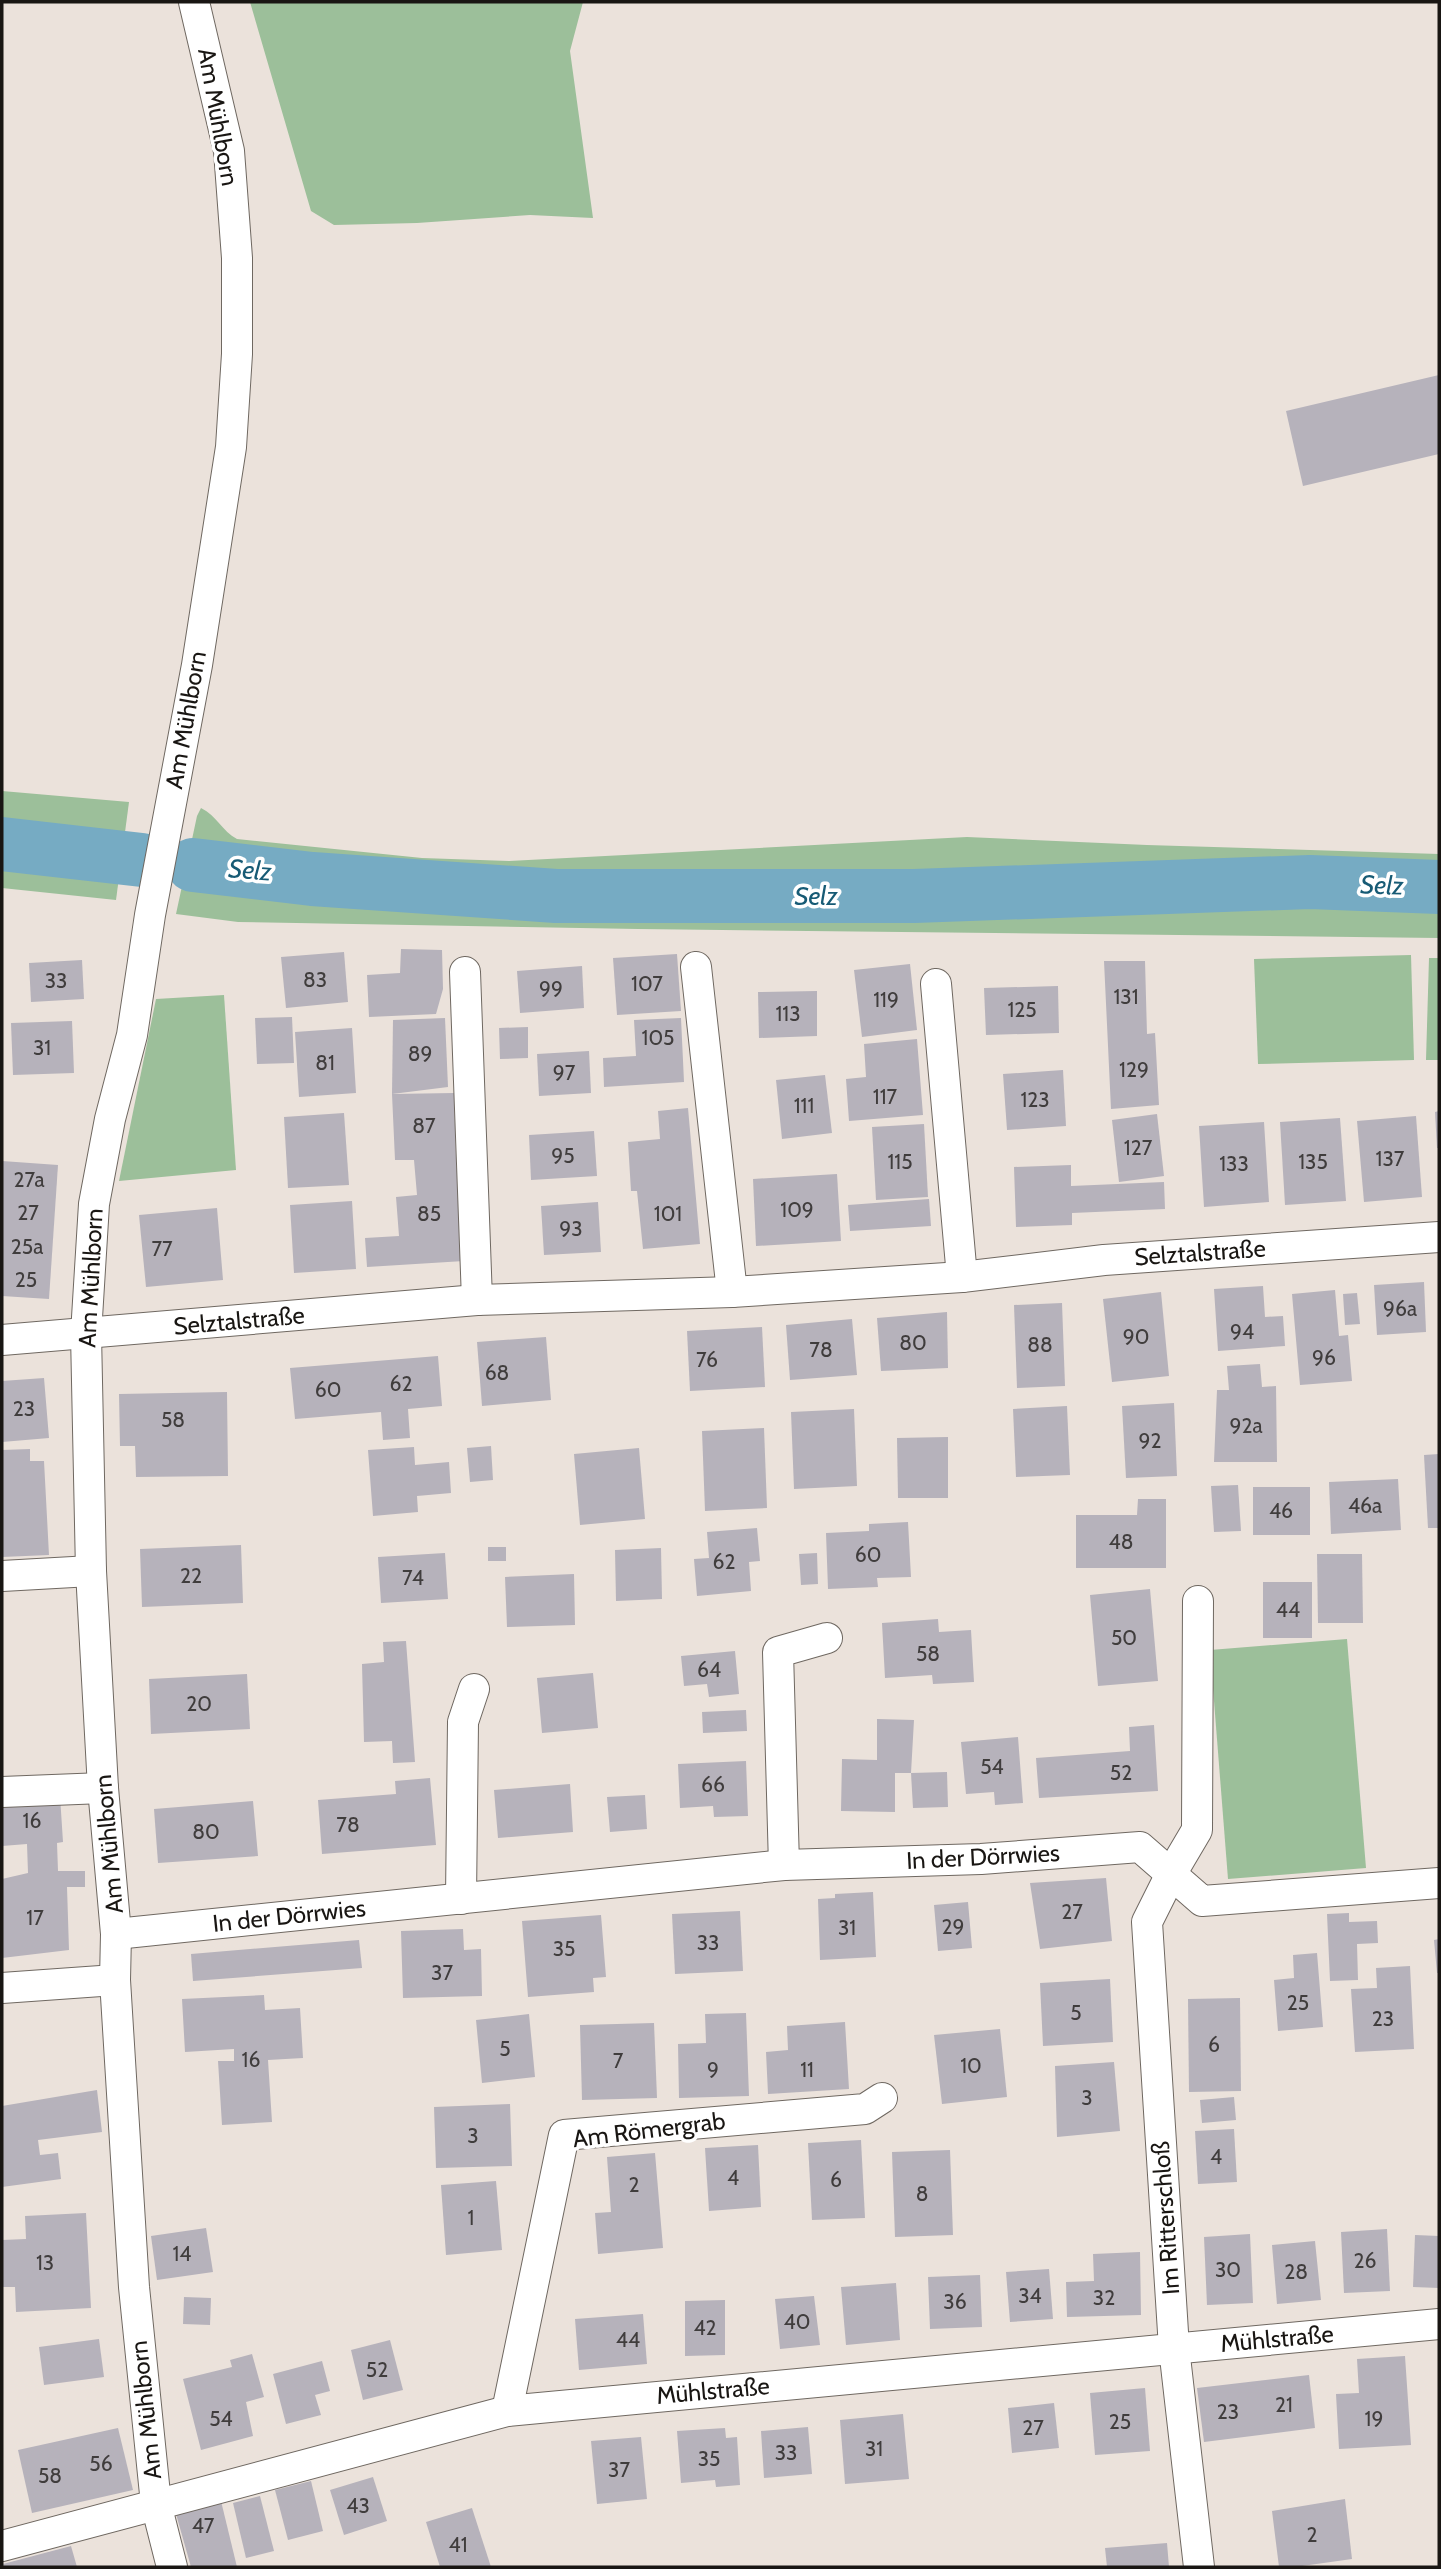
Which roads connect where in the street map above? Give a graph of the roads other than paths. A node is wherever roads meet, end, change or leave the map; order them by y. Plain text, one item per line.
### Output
1 (194, 2) edge
2 (696, 967) dead end
3 (465, 972) dead end
4 (936, 984) dead end
5 (1439, 1237) edge
6 (962, 1278) junction
7 (732, 1292) junction
8 (477, 1300) junction
9 (86, 1334) junction
10 (2, 1340) edge
11 (91, 1571) junction
12 (2, 1576) edge
13 (1198, 1601) dead end
14 (827, 1638) dead end
15 (474, 1689) dead end
16 (103, 1788) junction
17 (2, 1792) edge
18 (784, 1865) junction
19 (1171, 1874) junction
20 (1439, 1883) edge
21 (461, 1899) junction
22 (116, 1934) junction
23 (115, 1980) junction
24 (2, 1988) edge
25 (882, 2098) dead end
26 (1439, 2324) edge
27 (1174, 2348) junction
28 (507, 2411) junction
29 (156, 2504) junction
30 (2, 2546) edge
31 (172, 2567) edge
32 (1199, 2567) edge

1 - 9 street, Am Mühlborn
2 - 7 street
3 - 8 street
4 - 6 street
5 - 6 street, Selztalstraße
6 - 7 street, Selztalstraße
7 - 8 street, Selztalstraße
8 - 9 street, Selztalstraße
9 - 10 street, Selztalstraße
9 - 11 street, Am Mühlborn
11 - 12 street
11 - 16 street, Am Mühlborn
13 - 19 street
14 - 18 street
15 - 21 street
16 - 17 street
16 - 22 street, Am Mühlborn
18 - 19 street, In der Dörrwies
18 - 21 street, In der Dörrwies
19 - 20 street, In der Dörrwies
19 - 27 street, Im Ritterschloß
21 - 22 street, In der Dörrwies
22 - 23 street, Am Mühlborn
23 - 24 street
23 - 29 street, Am Mühlborn
25 - 28 street, Am Römergrab
26 - 27 street, Mühlstraße
27 - 28 street, Mühlstraße
27 - 32 street, Im Ritterschloß
28 - 29 street, Mühlstraße
29 - 30 street, Mühlstraße
29 - 31 street, Am Mühlborn

